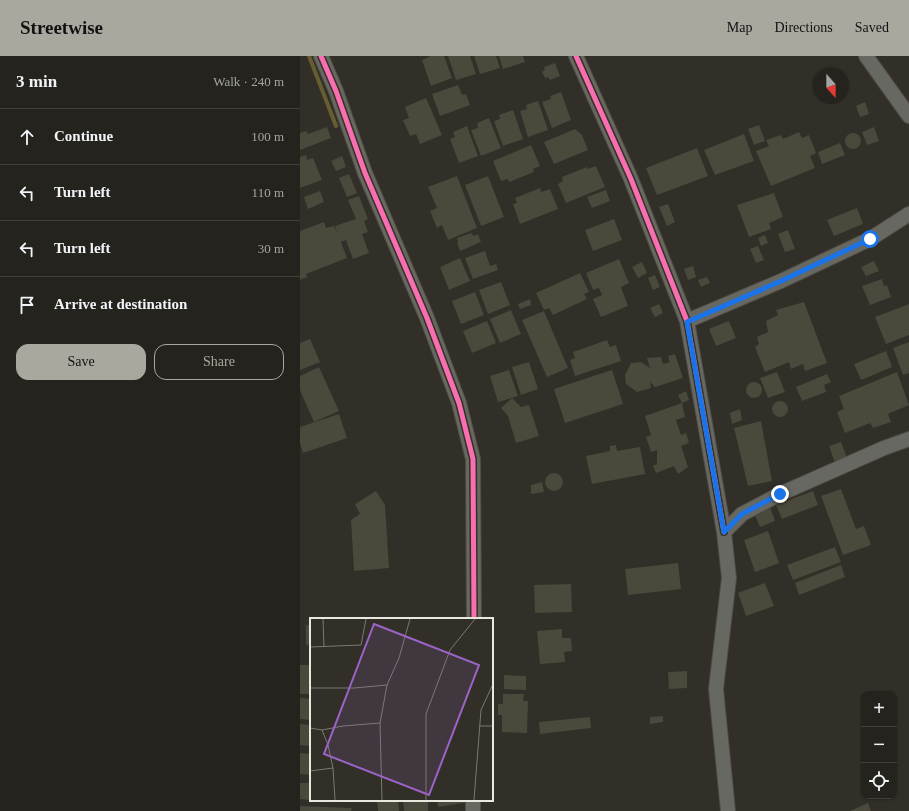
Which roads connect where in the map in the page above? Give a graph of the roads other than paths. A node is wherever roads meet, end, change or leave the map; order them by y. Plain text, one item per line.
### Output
1 (320, 56) edge
2 (576, 56) edge
3 (866, 56) edge
4 (909, 116) edge
5 (909, 214) edge
6 (687, 322) junction
7 (909, 439) edge
8 (724, 532) junction
9 (474, 618) edge
10 (728, 811) edge

1 - 9 street
2 - 6 street
3 - 4 street
5 - 6 street
6 - 8 street
7 - 8 street
8 - 10 street

